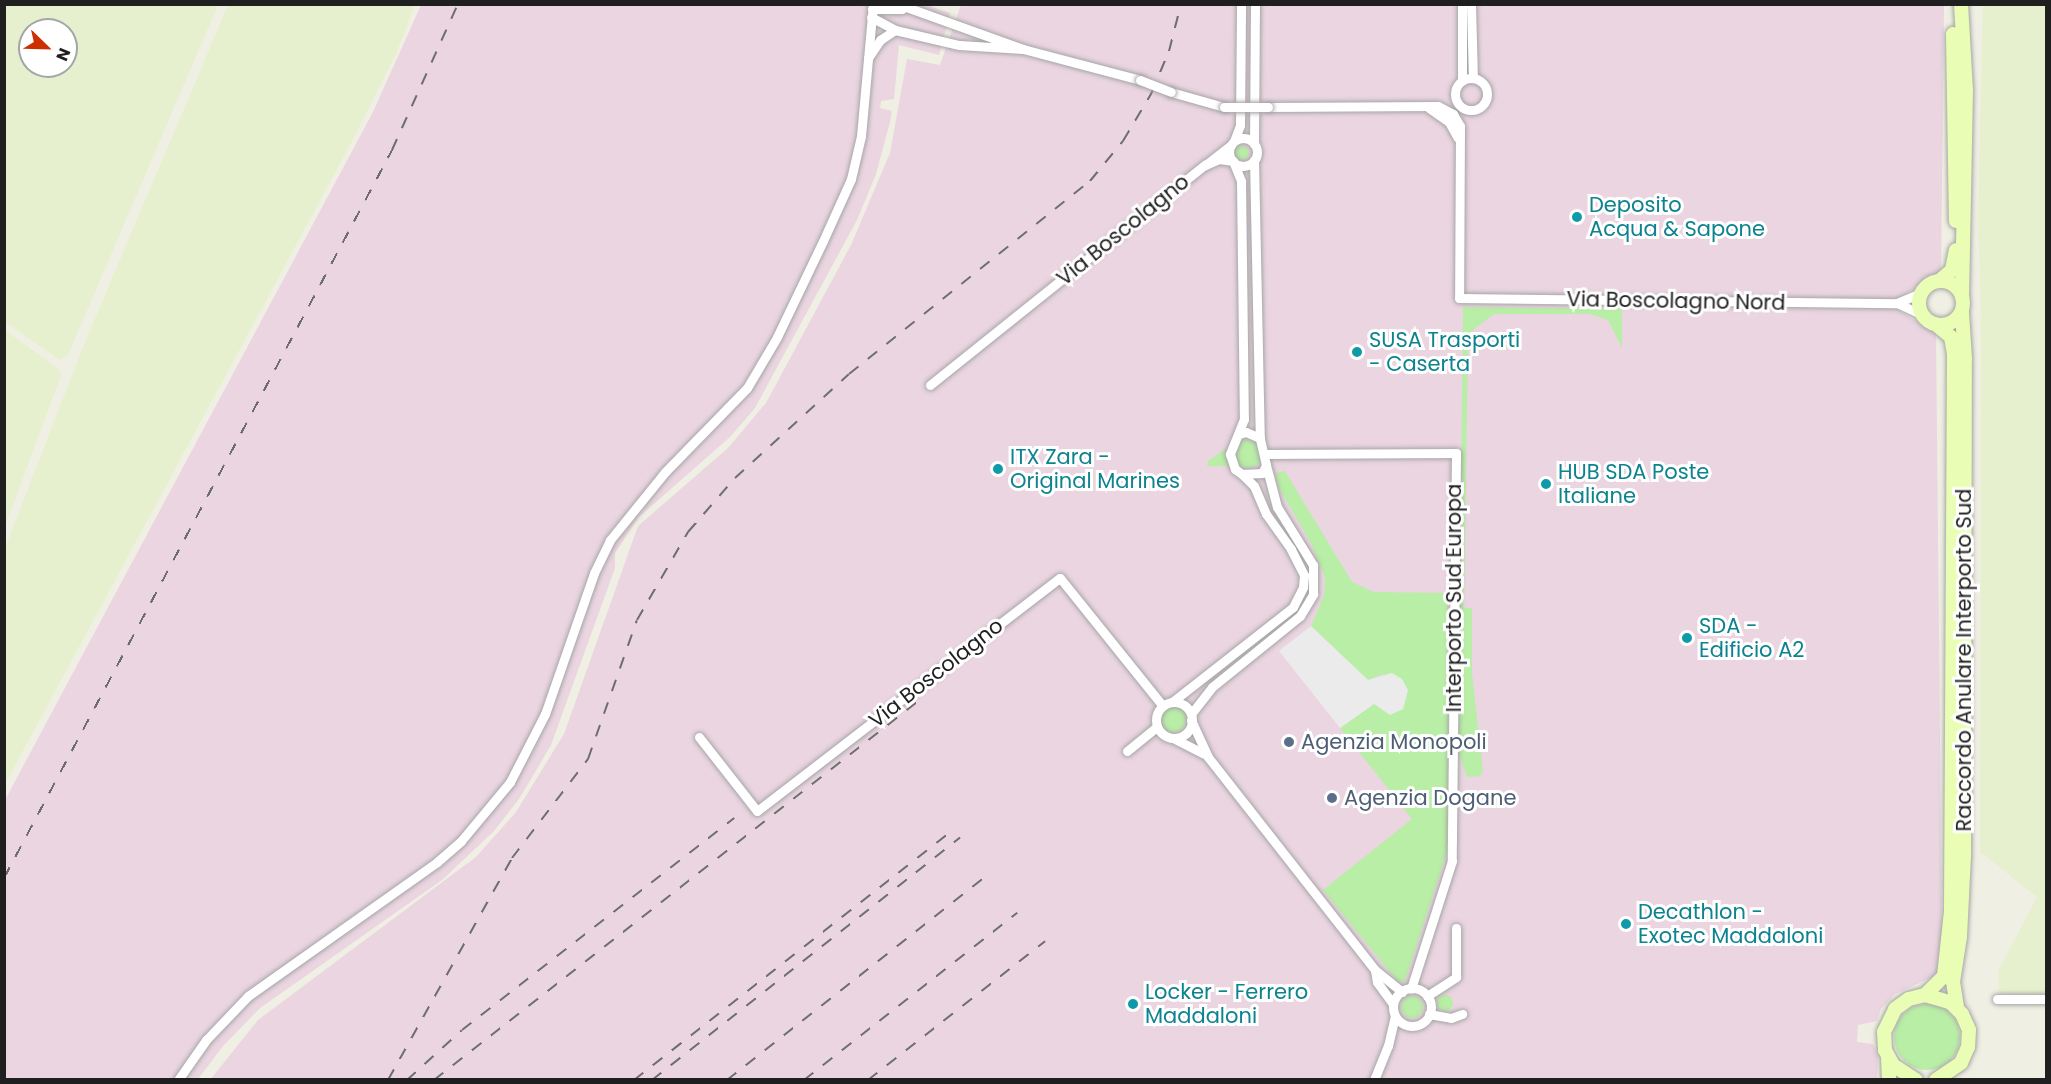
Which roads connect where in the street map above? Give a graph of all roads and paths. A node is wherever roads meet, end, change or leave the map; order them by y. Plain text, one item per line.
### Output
1 (1241, 4) edge
2 (1255, 4) edge
3 (1462, 4) edge
4 (1471, 4) edge
5 (1953, 4) edge
6 (1961, 4) edge
7 (900, 7) edge
8 (872, 10) edge
9 (895, 30) junction
10 (977, 32) junction
11 (974, 46) junction
12 (1023, 49) junction
13 (867, 60) junction
14 (1473, 78) junction
15 (1462, 80) junction
16 (1232, 143) junction
17 (1254, 144) junction
18 (1254, 160) junction
19 (1233, 162) junction
20 (1205, 165) junction
21 (1939, 281) junction
22 (1921, 293) junction
23 (1962, 297) junction
24 (1896, 303) junction
25 (1962, 312) junction
26 (1921, 314) junction
27 (1938, 326) junction
28 (930, 385) dead end
29 (1239, 434) junction
30 (1260, 438) junction
31 (1265, 454) junction
32 (1266, 465) junction
33 (1242, 474) junction
34 (1167, 704) junction
35 (1191, 717) junction
36 (1157, 727) junction
37 (699, 736) dead end
38 (1173, 738) junction
39 (1127, 751) dead end
40 (1208, 757) junction
41 (1456, 928) dead end
42 (1375, 970) junction
43 (1406, 990) junction
44 (1925, 995) junction
45 (1427, 996) junction
46 (1997, 999) dead end
47 (2046, 999) edge
48 (1393, 1004) junction
49 (1957, 1007) junction
50 (1429, 1014) junction
51 (1462, 1014) dead end
52 (1395, 1016) junction
53 (1409, 1026) junction
54 (1388, 1046) junction
55 (1888, 1058) junction
56 (1915, 1079) edge
57 (178, 1080) edge
58 (1374, 1080) edge
59 (1889, 1080) edge
60 (1936, 1080) edge

1 - 16 street
2 - 17 street
3 - 15 street
4 - 14 street
5 - 21 main road
6 - 23 main road, Raccordo Anulare Interporto Sud
7 - 8 street
7 - 10 street
8 - 9 street
8 - 13 street
9 - 11 street
9 - 13 street
10 - 11 street
10 - 12 street
11 - 12 street
12 - 24 street, Via Boscolagno Nord, bridge
13 - 57 street
14 - 15 street
14 - 15 street
16 - 17 street
16 - 19 street
16 - 20 street, Via Boscolagno
17 - 18 street
18 - 19 street, Via Boscolagno
18 - 30 street
19 - 20 street, Via Boscolagno
19 - 29 street
20 - 28 street, Via Boscolagno
21 - 22 main road
21 - 23 main road
22 - 24 street, Via Boscolagno Nord
22 - 26 main road
23 - 25 main road, Raccordo Anulare Interporto Sud
24 - 26 street, Via Boscolagno Nord
25 - 27 main road
25 - 49 main road, Raccordo Anulare Interporto Sud
26 - 27 main road, Raccordo Anulare Interporto Sud
27 - 44 main road, Raccordo Anulare Interporto Sud
29 - 30 street
29 - 33 street
30 - 31 street
31 - 32 street
31 - 43 street, Interporto Sud Europa
32 - 33 street
32 - 35 street
33 - 34 street
34 - 35 street, Via Boscolagno
34 - 36 street
34 - 37 street, Via Boscolagno
35 - 38 street
35 - 40 street
36 - 38 street
36 - 39 street
38 - 40 street
40 - 42 street
41 - 45 street
42 - 43 street
42 - 48 street
43 - 45 street
43 - 48 street
44 - 49 main road
44 - 55 main road, Raccordo Anulare Interporto Sud
45 - 50 street
46 - 47 street
48 - 52 street
49 - 60 main road, Raccordo Anulare Interporto Sud
50 - 51 street
50 - 53 street
52 - 53 street
52 - 54 street
53 - 54 street
54 - 58 street
55 - 56 main road
55 - 59 main road, Raccordo Anulare Interporto Sud

